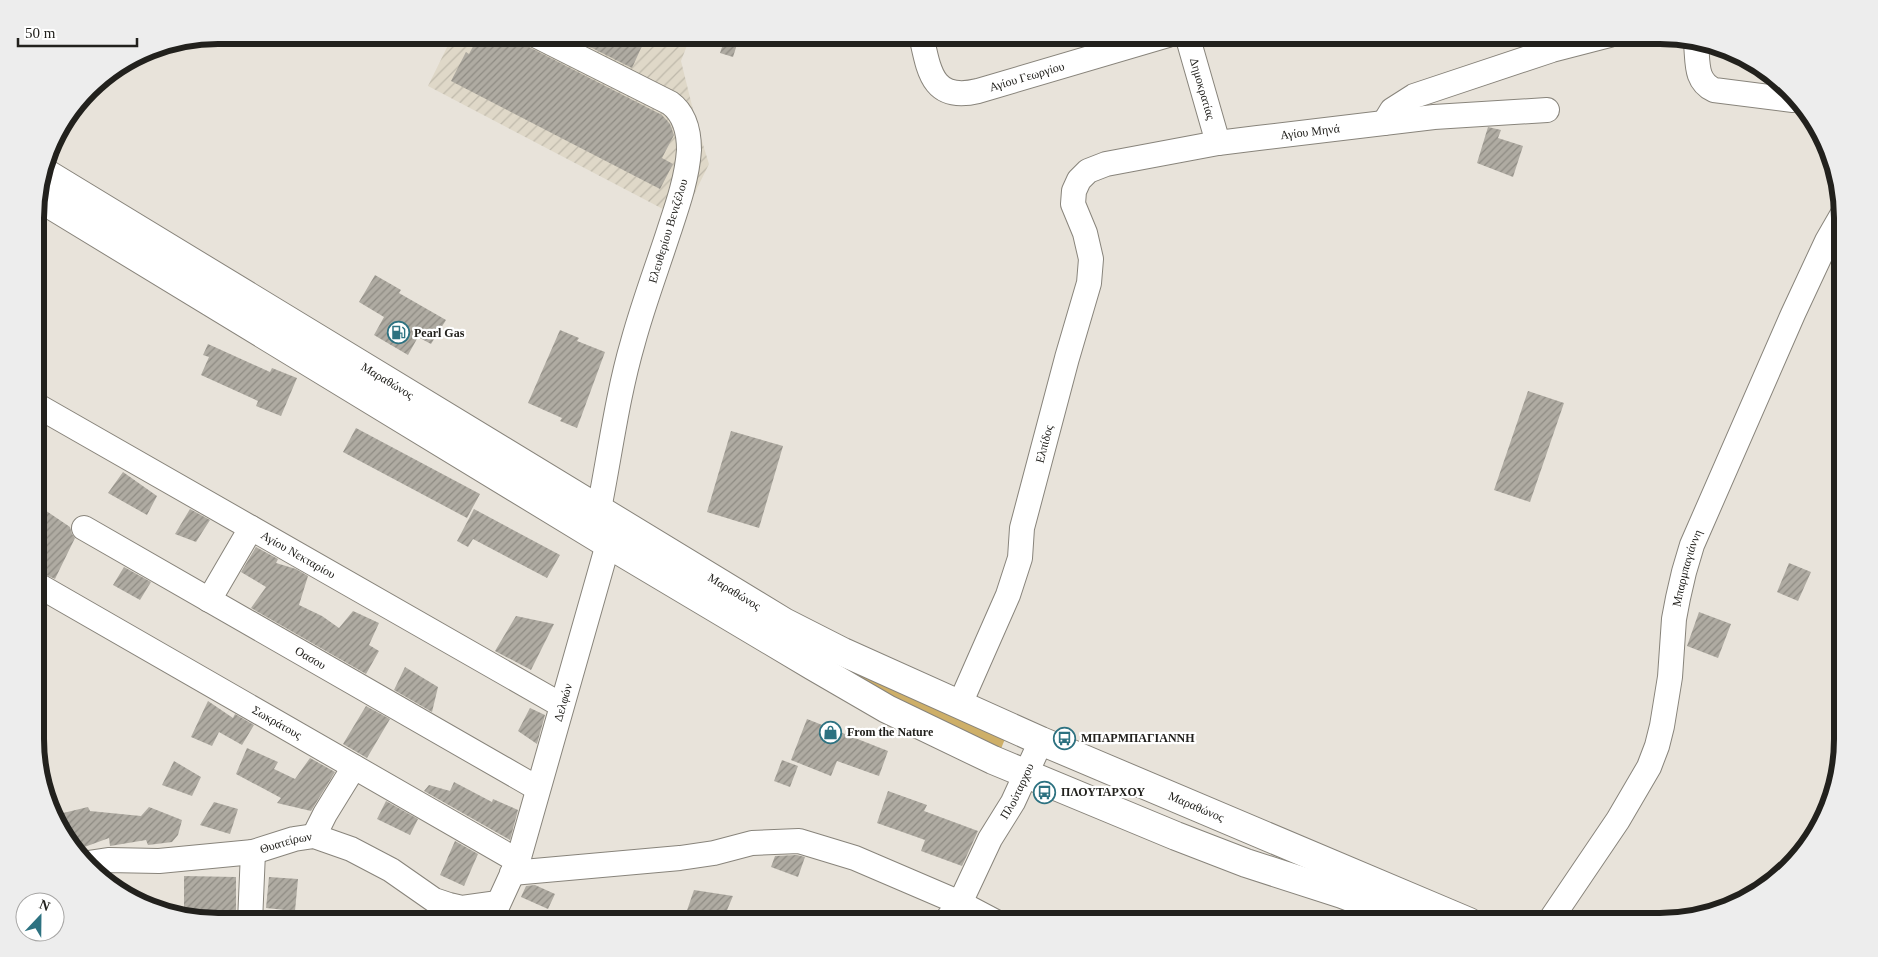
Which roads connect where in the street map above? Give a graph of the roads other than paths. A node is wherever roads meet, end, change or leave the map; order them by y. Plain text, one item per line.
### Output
1 (553, 44) edge
2 (923, 44) edge
3 (1137, 44) edge
4 (1190, 44) edge
5 (1575, 44) edge
6 (1697, 48) edge
7 (1787, 99) edge
8 (1547, 110) dead end
9 (1384, 123) junction
10 (1218, 143) junction
11 (49, 175) edge
12 (1079, 180) joint
13 (45, 201) edge
14 (1834, 246) edge
15 (44, 410) edge
16 (599, 509) junction
17 (84, 528) dead end
18 (251, 528) junction
19 (608, 544) junction
20 (44, 589) edge
21 (209, 600) junction
22 (960, 704) junction
23 (562, 705) junction
24 (1028, 760) junction
25 (354, 767) junction
26 (537, 788) junction
27 (314, 836) junction
28 (253, 852) junction
29 (95, 862) edge
30 (515, 867) junction
31 (960, 903) junction
32 (250, 913) edge
33 (494, 913) edge
34 (953, 913) edge
35 (979, 913) edge
36 (1392, 913) edge
37 (1448, 913) edge
38 (1556, 913) edge

1 - 16 street, Ελευθερίου Βενιζέλου
2 - 3 street, Αγίου Γεωργίου
4 - 10 street, Δημοκρατίας
5 - 9 street
6 - 7 street
8 - 9 street, Αγίου Μηνά
9 - 10 street, Αγίου Μηνά
10 - 12 street, Αγίου Μηνά
11 - 16 main road, Μαραθώνος
12 - 22 street, Ελπίδος
13 - 19 main road, Μαραθώνος
14 - 38 street, Μπαρμπαγιάννη
15 - 18 street, Αγίου Νεκταρίου
16 - 22 main road, Μαραθώνος
17 - 21 street, Οασου
18 - 21 street
18 - 23 street, Αγίου Νεκταρίου
19 - 23 street, Δελφών
19 - 24 main road, Μαραθώνος
20 - 25 street, Σωκράτους
21 - 26 street, Οασου
22 - 24 main road, Μαραθώνος
23 - 26 street, Δελφών
24 - 31 street, Πλούταρχου
24 - 36 main road, Μαραθώνος
24 - 37 main road, Μαραθώνος
25 - 27 street
25 - 30 street, Σωκράτους
26 - 30 street, Δελφών
27 - 28 street, Θυατείρων
27 - 33 street, Θυατείρων
28 - 29 street, Θυατείρων
28 - 32 street
30 - 31 street
30 - 33 street, Δελφών
31 - 34 street, Πλούταρχου
31 - 35 street

